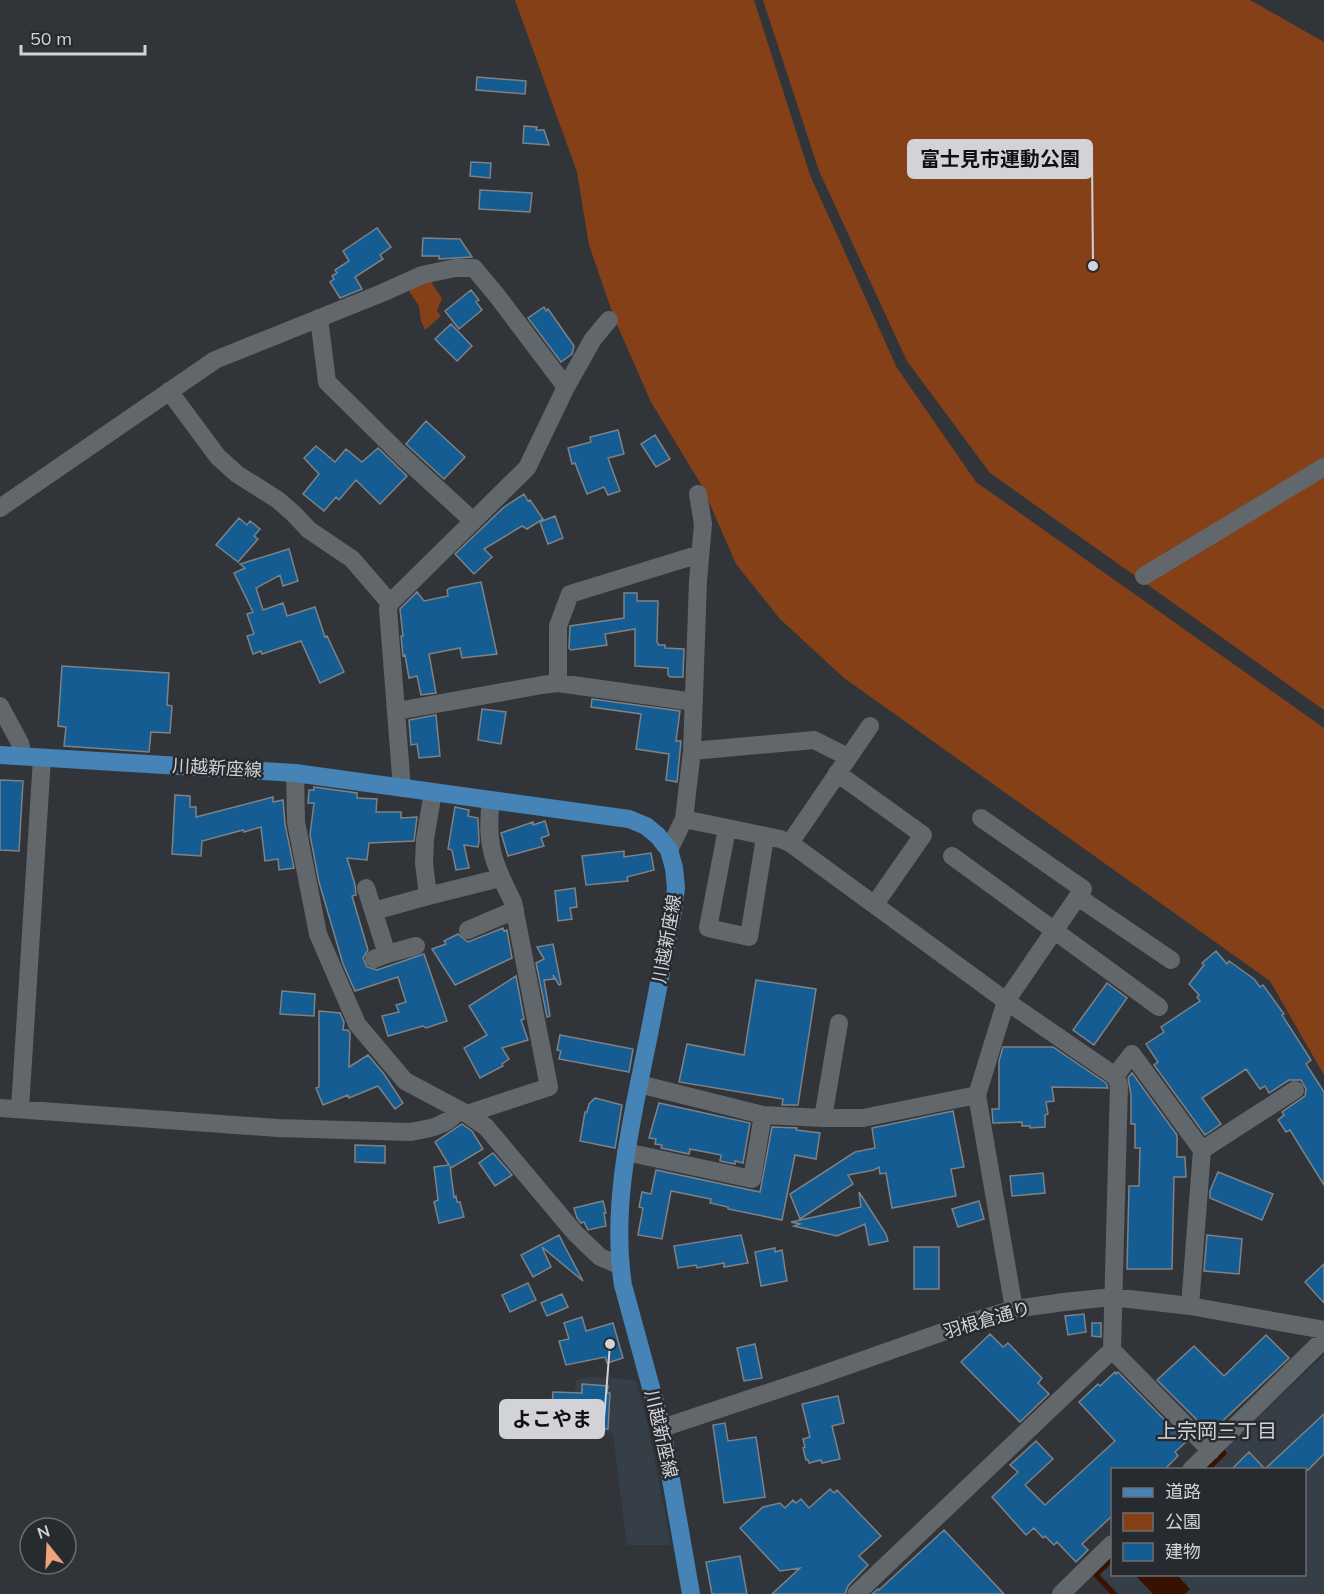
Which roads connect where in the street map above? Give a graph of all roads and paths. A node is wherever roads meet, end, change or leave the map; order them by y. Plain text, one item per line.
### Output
1 (319, 318) junction
2 (609, 320) dead end
3 (566, 387) junction
4 (169, 391) junction
5 (1324, 467) edge
6 (698, 494) dead end
7 (0, 508) edge
8 (473, 520) junction
9 (700, 554) junction
10 (1144, 576) dead end
11 (390, 603) junction
12 (558, 683) junction
13 (694, 702) junction
14 (0, 706) edge
15 (397, 711) junction
16 (870, 726) dead end
17 (693, 751) junction
18 (0, 755) edge
19 (23, 756) junction
20 (848, 757) junction
21 (42, 758) junction
22 (295, 773) junction
23 (837, 773) junction
24 (402, 788) junction
25 (433, 792) junction
26 (491, 801) junction
27 (981, 818) dead end
28 (684, 819) junction
29 (727, 829) junction
30 (765, 837) junction
31 (790, 843) junction
32 (669, 850) junction
33 (952, 856) dead end
34 (500, 878) junction
35 (366, 888) dead end
36 (428, 896) junction
37 (1078, 897) junction
38 (875, 904) junction
39 (515, 910) junction
40 (374, 911) junction
41 (468, 930) dead end
42 (1054, 931) junction
43 (416, 946) dead end
44 (1171, 960) dead end
45 (1006, 1001) junction
46 (1159, 1007) dead end
47 (839, 1023) dead end
48 (1115, 1076) junction
49 (639, 1084) junction
50 (1295, 1090) dead end
51 (977, 1095) junction
52 (0, 1108) edge
53 (20, 1109) junction
54 (463, 1112) junction
55 (764, 1115) junction
56 (823, 1118) junction
57 (1202, 1150) junction
58 (626, 1152) junction
59 (620, 1264) junction
60 (1113, 1297) junction
61 (1190, 1306) junction
62 (1014, 1310) junction
63 (1324, 1330) edge
64 (1324, 1339) edge
65 (1112, 1350) junction
66 (662, 1428) junction
67 (1211, 1451) junction
68 (1193, 1468) edge
69 (1111, 1546) edge
70 (691, 1594) edge
71 (856, 1594) edge
72 (1061, 1594) edge

1 - 3 street
1 - 4 street
1 - 8 street
2 - 3 street
3 - 8 street
4 - 7 street
4 - 11 street
5 - 10 street
6 - 9 street
8 - 11 street
9 - 12 street
9 - 13 street
11 - 15 street
12 - 13 street
12 - 15 street
13 - 17 street
14 - 19 street
15 - 24 street
16 - 20 street
17 - 20 street
17 - 28 street
18 - 19 main road, 川越新座線
19 - 21 main road, 川越新座線
20 - 23 street
21 - 22 main road, 川越新座線
21 - 53 street
22 - 24 main road, 川越新座線
22 - 54 street
23 - 31 street
23 - 38 street
24 - 25 main road, 川越新座線
25 - 26 main road, 川越新座線
25 - 36 street
26 - 32 main road, 川越新座線
26 - 34 street
27 - 37 street
28 - 29 street
28 - 32 street
29 - 30 street
29 - 30 street
30 - 31 street
31 - 38 street
32 - 49 main road, 川越新座線
33 - 42 street
34 - 36 street
34 - 39 street
35 - 40 street
36 - 40 street
37 - 42 street
37 - 44 street
38 - 45 street
39 - 41 street
39 - 54 street
40 - 43 street
42 - 45 street
42 - 46 street
45 - 48 street
45 - 51 street
47 - 56 street
48 - 57 street
48 - 60 street
49 - 55 street
49 - 58 main road, 川越新座線
50 - 57 street
51 - 56 street
51 - 62 street
52 - 53 street
53 - 54 street
54 - 59 street
55 - 56 street
55 - 58 street
57 - 61 street
58 - 59 main road, 川越新座線
59 - 66 main road, 川越新座線
60 - 61 street, 羽根倉通り
60 - 62 street, 羽根倉通り
60 - 65 street
61 - 63 street, 羽根倉通り
62 - 66 street, 羽根倉通り
64 - 67 street
65 - 67 street
65 - 71 street
66 - 70 main road, 川越新座線
67 - 68 street
69 - 72 street

